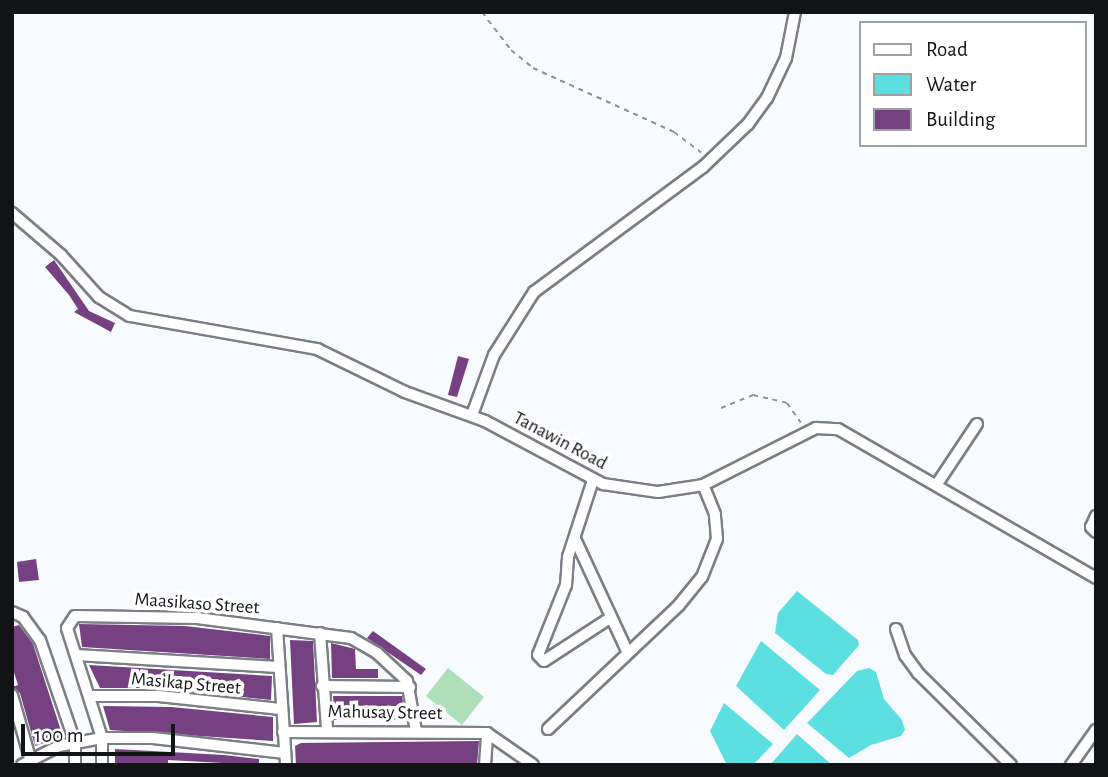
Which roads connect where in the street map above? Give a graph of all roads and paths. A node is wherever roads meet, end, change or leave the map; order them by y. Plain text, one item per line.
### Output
1 (482, 12) edge
2 (795, 12) edge
3 (709, 162) junction
4 (12, 214) edge
5 (721, 408) dead end
6 (472, 415) junction
7 (977, 424) dead end
8 (807, 433) junction
9 (593, 480) junction
10 (937, 484) junction
11 (703, 485) junction
12 (1096, 516) edge
13 (1096, 532) edge
14 (576, 541) junction
15 (1096, 578) edge
16 (12, 612) edge
17 (610, 618) junction
18 (277, 628) junction
19 (896, 629) dead end
20 (320, 633) junction
21 (628, 653) junction
22 (76, 655) junction
23 (278, 667) junction
24 (322, 686) junction
25 (410, 687) junction
26 (12, 695) edge
27 (89, 696) junction
28 (280, 709) junction
29 (327, 729) junction
30 (548, 729) dead end
31 (1096, 730) edge
32 (416, 731) junction
33 (283, 732) junction
34 (486, 733) junction
35 (102, 738) junction
36 (75, 742) junction
37 (285, 753) junction
38 (29, 763) edge
39 (75, 765) edge
40 (103, 765) edge
41 (286, 765) edge
42 (485, 765) edge
43 (533, 765) edge
44 (1011, 765) edge
45 (1071, 765) edge

1 - 3 path
2 - 3 street
3 - 6 street
4 - 6 street, Tanawin Road
5 - 8 path
6 - 9 street, Tanawin Road
7 - 10 street
8 - 10 street, Tanawin Road
8 - 11 street, Tanawin Road
9 - 11 street, Tanawin Road
9 - 14 street
10 - 15 street, Tanawin Road
11 - 21 street
12 - 13 street
14 - 17 street
14 - 17 street
16 - 36 street
17 - 21 street
18 - 20 street, Maasikaso Street
18 - 22 street, Maasikaso Street
18 - 23 street
19 - 44 street
20 - 24 street
20 - 25 street, Maasikaso Street
21 - 30 street
22 - 23 street
22 - 27 street, Maasikaso Street
23 - 28 street
24 - 25 street
24 - 29 street
25 - 32 street
26 - 38 street
27 - 28 street, Masikap Street
27 - 35 street, Maasikaso Street
28 - 33 street
29 - 32 street, Mahusay Street
29 - 33 street, Mahusay Street
31 - 45 street
32 - 34 street, Mahusay Street
33 - 37 street
34 - 42 street
34 - 43 street
35 - 36 street
35 - 37 street
35 - 40 street, Maasikaso Street
36 - 38 street
36 - 39 street
37 - 41 street

